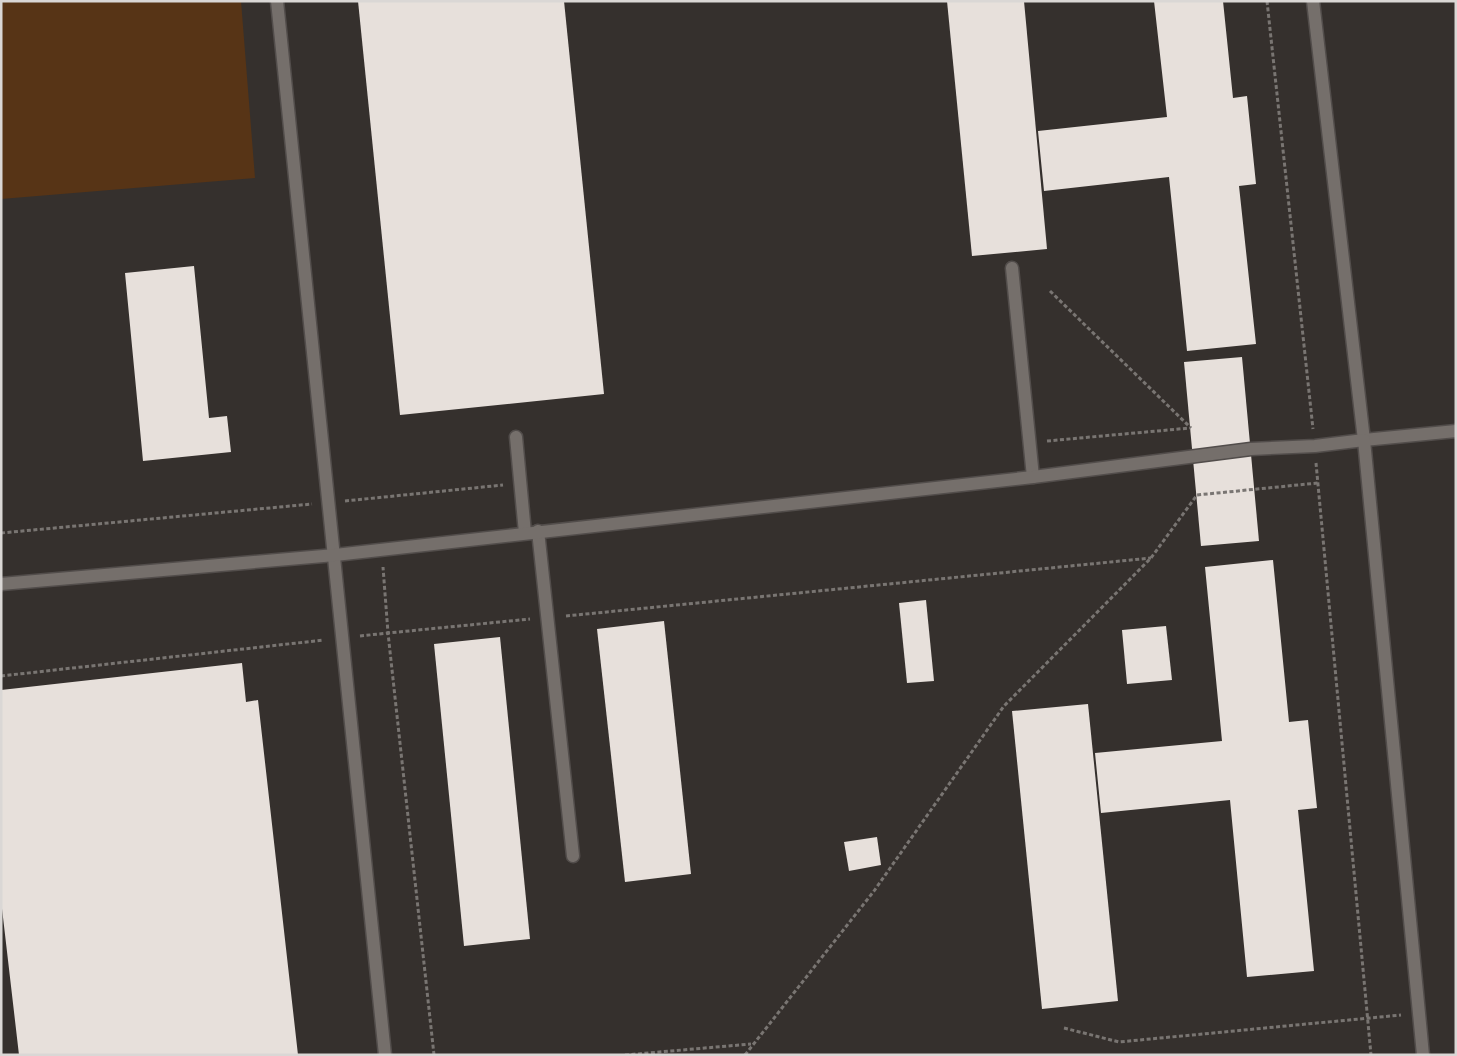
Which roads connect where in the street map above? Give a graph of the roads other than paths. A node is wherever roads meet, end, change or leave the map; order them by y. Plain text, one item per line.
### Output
1 (277, 1) edge
2 (1313, 1) edge
3 (1012, 268) dead end
4 (1456, 431) edge
5 (516, 437) dead end
6 (1364, 440) junction
7 (1033, 477) junction
8 (538, 531) junction
9 (525, 533) junction
10 (335, 554) junction
11 (1, 584) edge
12 (573, 856) dead end
13 (385, 1055) edge
14 (1423, 1055) edge

1 - 10 lane
2 - 6 lane
3 - 7 lane
4 - 6 lane
5 - 9 lane
6 - 7 lane
6 - 14 lane
7 - 8 lane
8 - 9 lane
8 - 12 lane
9 - 10 lane
10 - 11 lane
10 - 13 lane

